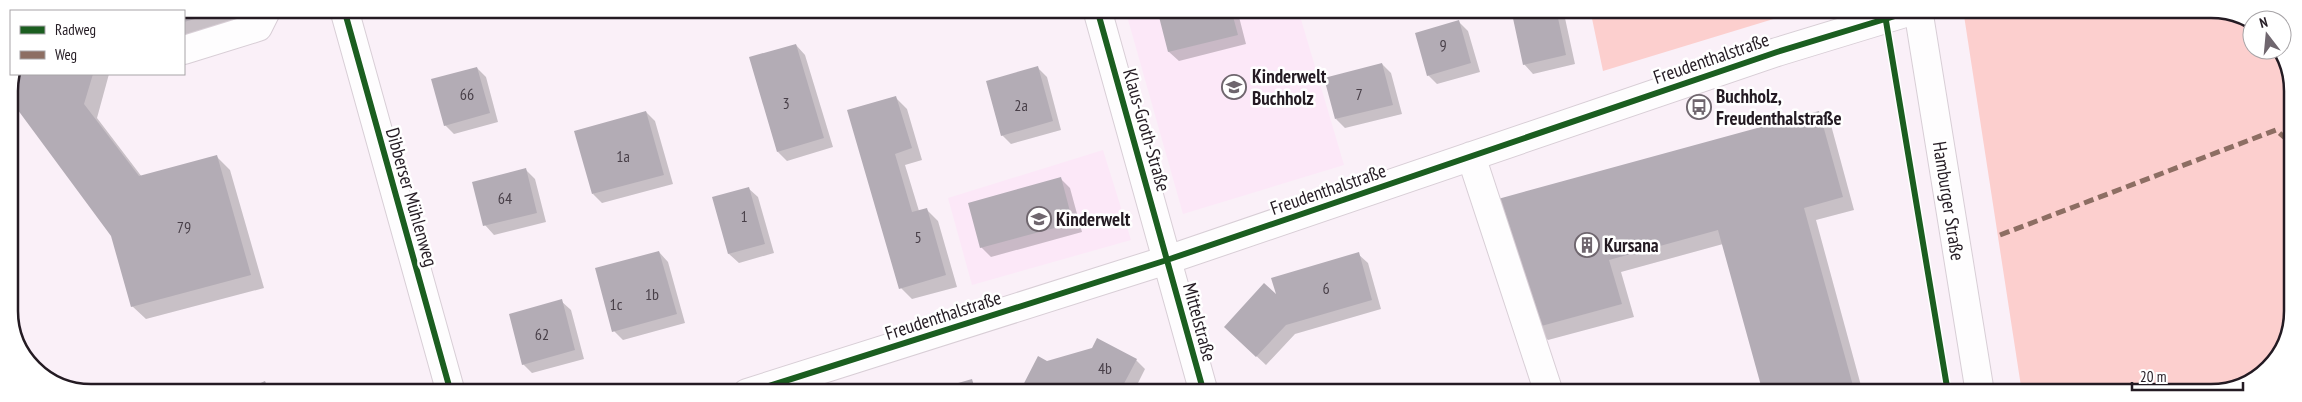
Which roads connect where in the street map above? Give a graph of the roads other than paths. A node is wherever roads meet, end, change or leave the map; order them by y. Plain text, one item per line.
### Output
1 (263, 18) edge
2 (347, 18) edge
3 (1100, 18) edge
4 (1888, 18) edge
5 (1919, 18) edge
6 (185, 50) edge
7 (1471, 156) junction
8 (1167, 260) junction
9 (448, 384) edge
10 (775, 384) edge
11 (1201, 384) edge
12 (1546, 384) edge
13 (1979, 384) edge

1 - 6 street
2 - 9 street, Dibberser Mühlenweg
3 - 8 street, Klaus-Groth-Straße
4 - 7 street, Freudenthalstraße
5 - 13 street, Hamburger Straße
7 - 8 street, Freudenthalstraße
7 - 12 street
8 - 10 street, Freudenthalstraße
8 - 11 street, Mittelstraße

